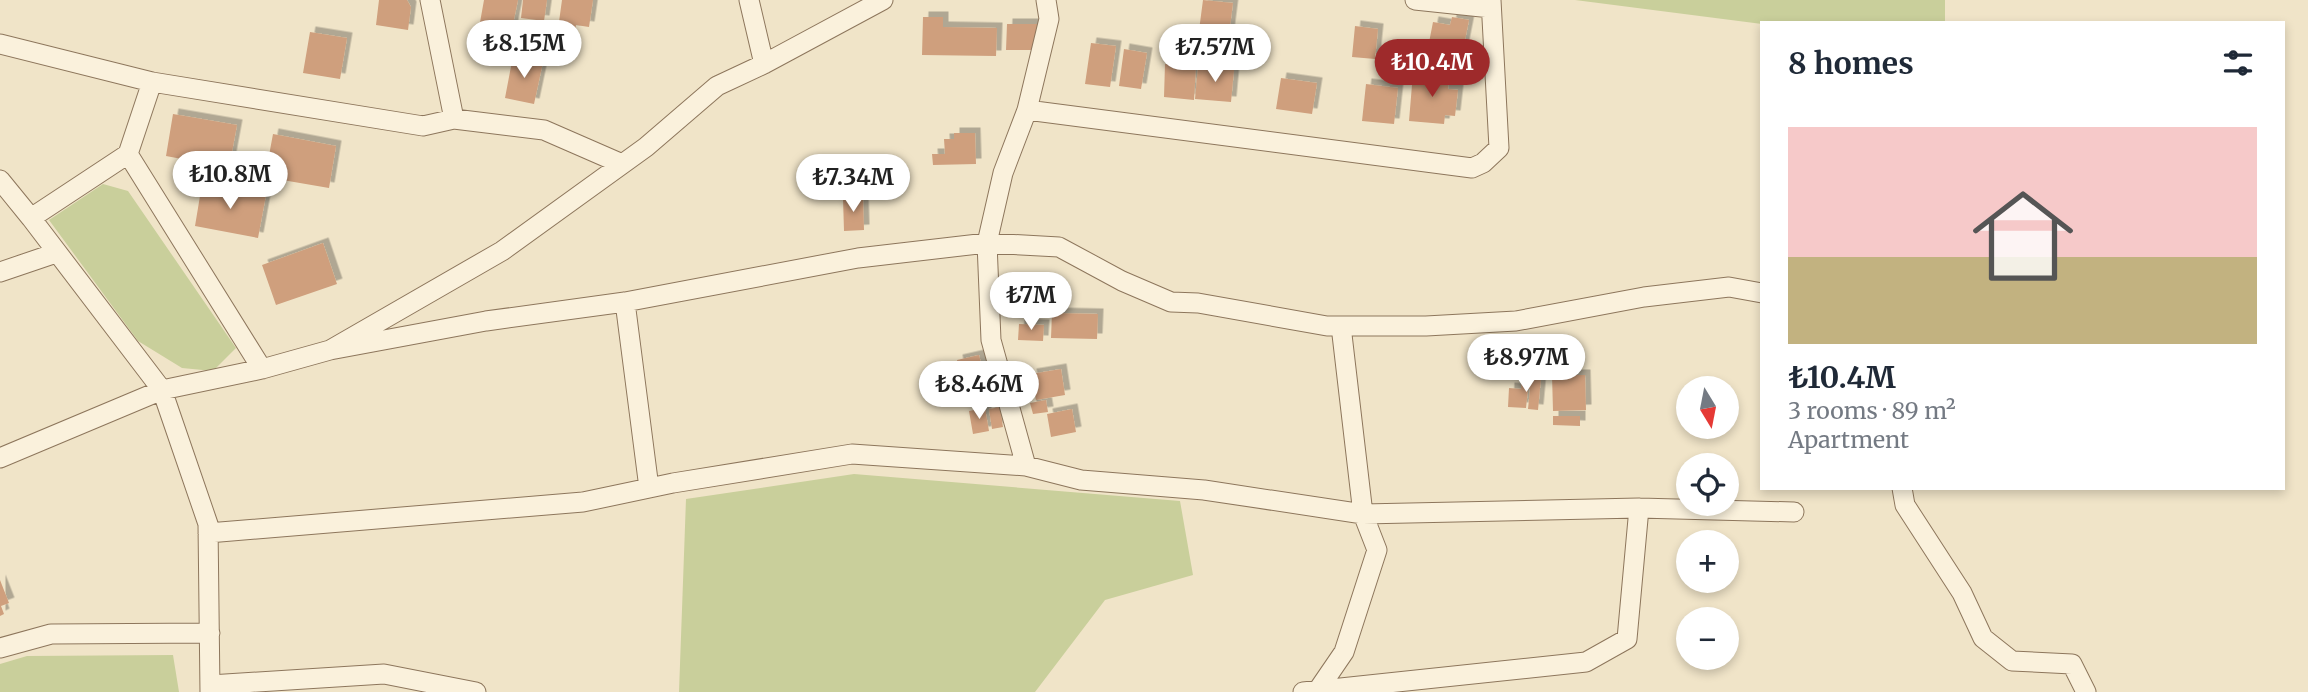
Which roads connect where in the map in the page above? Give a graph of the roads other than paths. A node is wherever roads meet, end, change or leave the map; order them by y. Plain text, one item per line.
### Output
1 (430, 0) edge
2 (749, 0) edge
3 (883, 0) edge
4 (1046, 0) edge
5 (1415, 0) edge
6 (1491, 4) edge
7 (0, 44) edge
8 (764, 64) junction
9 (152, 82) junction
10 (1027, 110) junction
11 (454, 119) junction
12 (128, 154) junction
13 (622, 164) junction
14 (0, 180) edge
15 (31, 218) junction
16 (987, 243) junction
17 (56, 253) junction
18 (0, 272) edge
19 (1760, 293) edge
20 (625, 302) junction
21 (1341, 326) junction
22 (330, 350) junction
23 (262, 369) junction
24 (162, 390) junction
25 (0, 458) edge
26 (1026, 466) junction
27 (649, 488) junction
28 (1902, 490) edge
29 (1639, 508) junction
30 (1794, 512) dead end
31 (1363, 514) junction
32 (208, 533) junction
33 (210, 633) junction
34 (0, 648) edge
35 (210, 688) edge
36 (1310, 691) edge
37 (476, 692) edge
38 (2086, 692) edge

1 - 11 street
2 - 8 street
3 - 8 street
4 - 10 street
5 - 6 street
6 - 10 street
7 - 9 street
8 - 13 street
9 - 11 street
9 - 12 street
10 - 16 street
11 - 13 street
12 - 15 street
12 - 23 street
13 - 22 street
14 - 15 street
15 - 17 street
16 - 20 street
16 - 21 street
16 - 26 street
17 - 18 street
17 - 24 street
19 - 21 street
20 - 22 street
20 - 27 street
21 - 31 street
22 - 23 street
23 - 24 street
24 - 25 street
24 - 32 street
26 - 27 street
26 - 31 street
27 - 32 street
28 - 38 street
29 - 30 street
29 - 31 street
29 - 36 street
31 - 36 street
32 - 33 street
33 - 34 street
33 - 35 street
35 - 37 street

